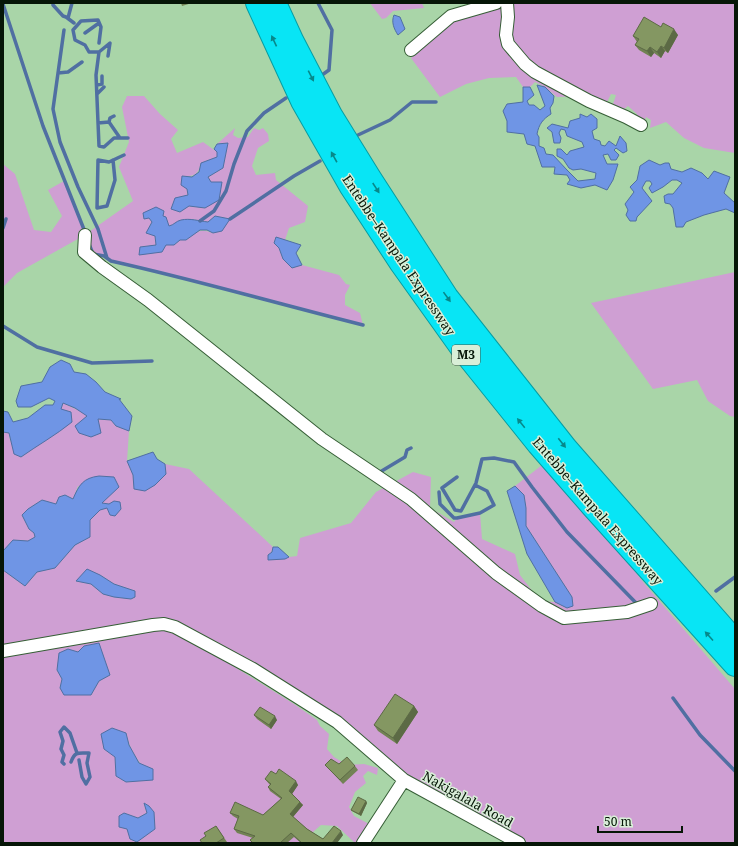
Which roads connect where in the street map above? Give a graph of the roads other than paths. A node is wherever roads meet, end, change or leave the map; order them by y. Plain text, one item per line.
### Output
1 (257, 3) edge
2 (275, 3) edge
3 (496, 3) edge
4 (507, 3) edge
5 (411, 50) dead end
6 (641, 125) dead end
7 (85, 234) dead end
8 (650, 604) dead end
9 (735, 641) edge
10 (3, 651) edge
11 (735, 665) edge
12 (404, 780) junction
13 (363, 843) edge
14 (519, 843) edge

11 -> 1 highway, Entebbe–Kampala Expressway / M3
2 -> 9 highway, Entebbe–Kampala Expressway / M3
3 - 5 street
4 - 6 street
7 - 8 street
10 - 12 street, Nakigalala Road
12 - 13 street
12 - 14 street, Nakigalala Road

